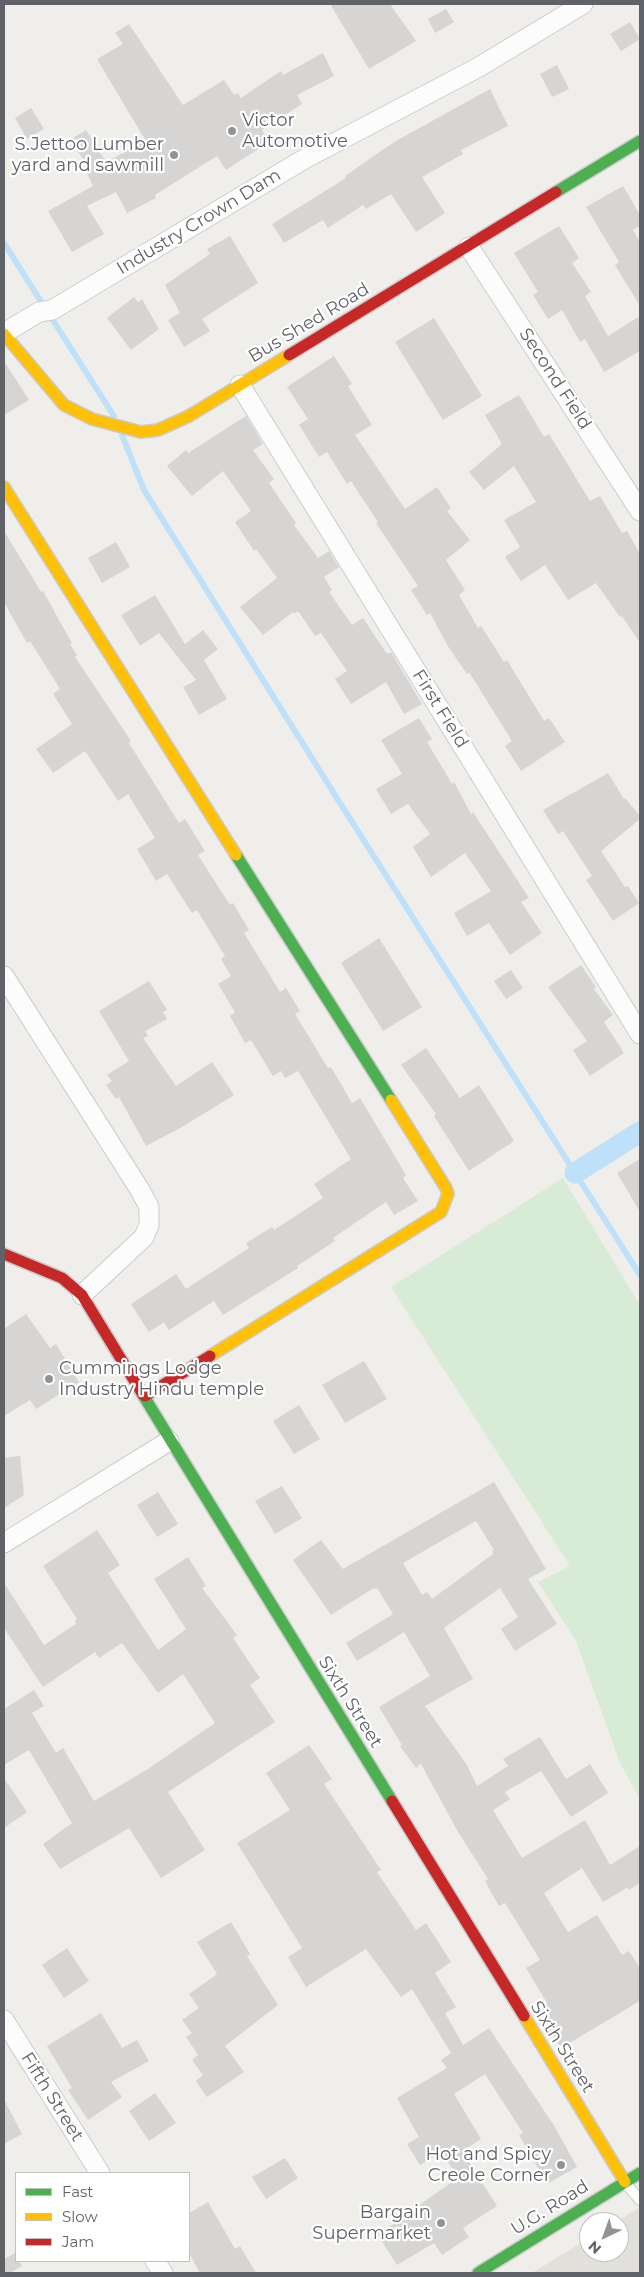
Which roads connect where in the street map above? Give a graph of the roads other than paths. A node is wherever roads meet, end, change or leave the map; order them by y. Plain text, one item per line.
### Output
1 (583, 4) edge
2 (640, 141) edge
3 (469, 246) junction
4 (4, 333) edge
5 (240, 385) junction
6 (4, 487) edge
7 (640, 511) edge
8 (4, 976) edge
9 (640, 1034) edge
10 (4, 1254) edge
11 (82, 1295) junction
12 (145, 1396) junction
13 (170, 1441) junction
14 (4, 1543) edge
15 (4, 2020) edge
16 (99, 2172) edge
17 (640, 2173) edge
18 (625, 2182) junction
19 (640, 2200) edge
20 (156, 2262) edge
21 (163, 2273) edge
22 (478, 2273) edge

1 - 4 street, Industry Crown Dam
2 - 3 street, Bus Shed Road
3 - 5 street, Bus Shed Road
3 - 7 street, Second Field
4 - 5 street, Bus Shed Road
5 - 9 street, First Field
6 - 12 street
8 - 11 street
10 - 11 street, Sixth Street
11 - 12 street, Sixth Street
12 - 13 street, Sixth Street
13 - 14 street
13 - 18 street, Sixth Street
15 - 16 street, Fifth Street
17 - 18 street, U.G. Road
18 - 19 lane, Sixth Street
18 - 22 street, U.G. Road
20 - 21 street

